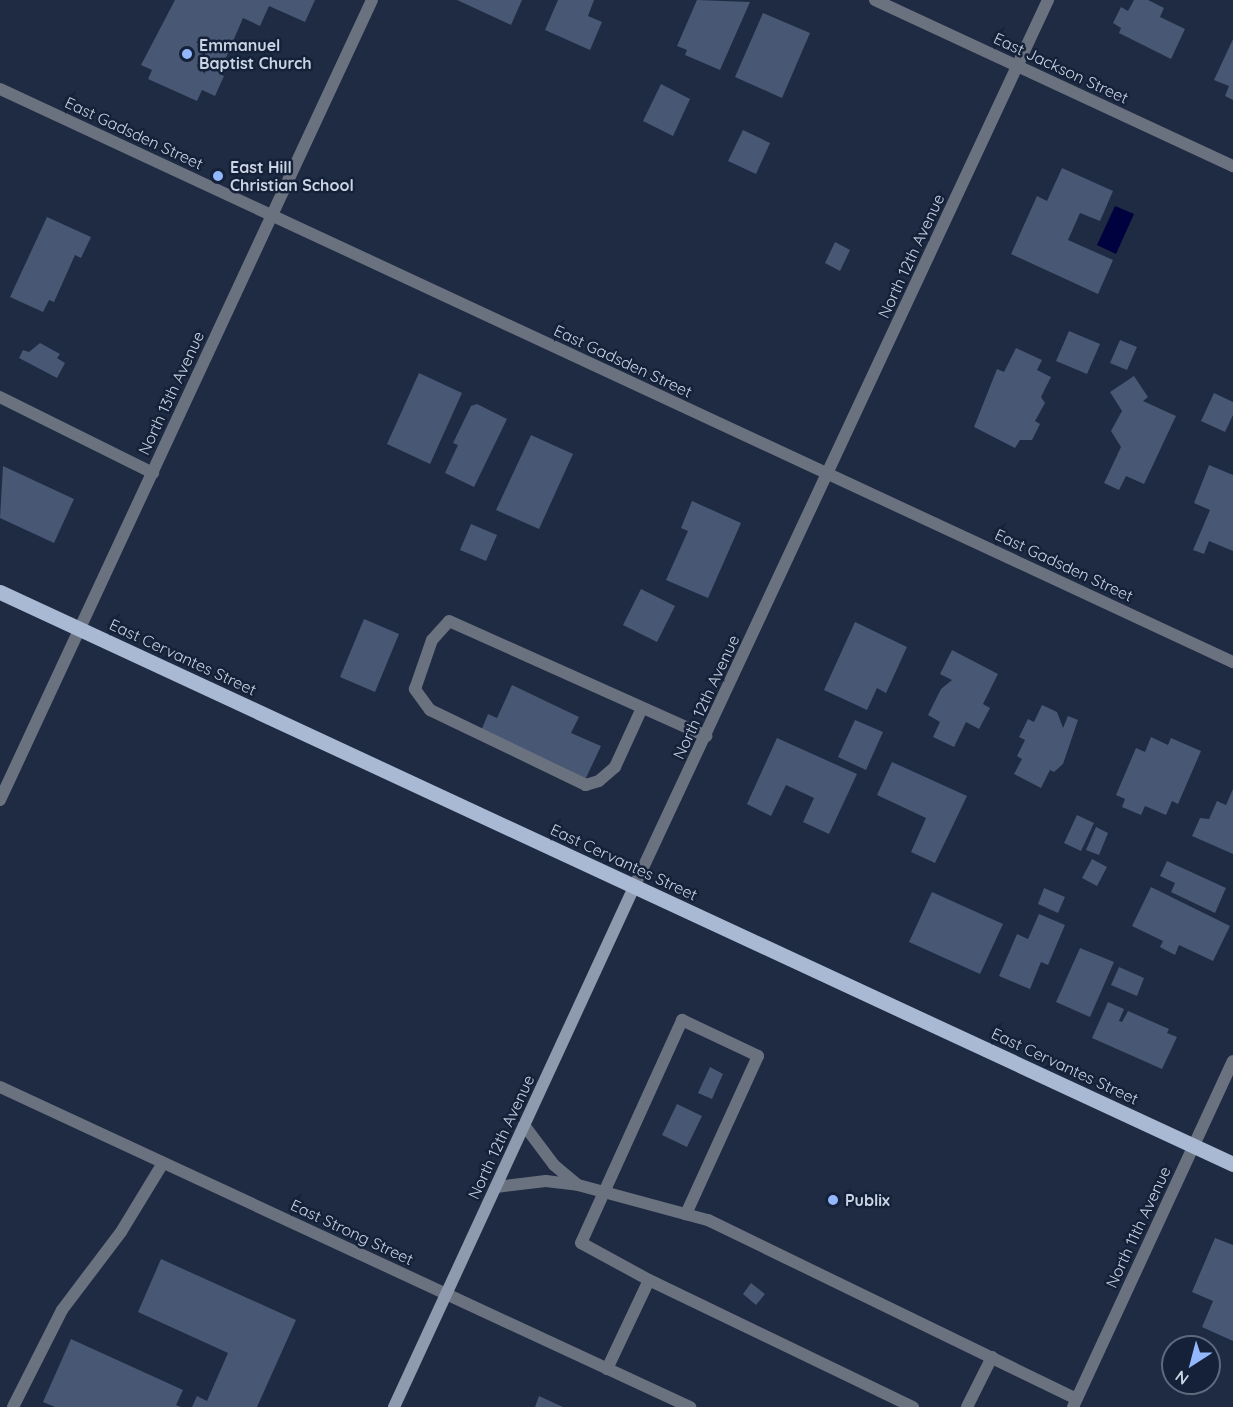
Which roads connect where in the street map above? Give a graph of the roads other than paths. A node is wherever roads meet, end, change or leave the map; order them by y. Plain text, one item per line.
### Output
1 (372, 0) edge
2 (875, 0) edge
3 (1048, 0) edge
4 (1017, 66) junction
5 (0, 90) edge
6 (1233, 166) edge
7 (272, 216) junction
8 (0, 397) edge
9 (153, 473) junction
10 (829, 474) junction
11 (0, 592) edge
12 (80, 628) junction
13 (1233, 662) edge
14 (642, 708) junction
15 (706, 736) junction
16 (0, 800) edge
17 (634, 887) junction
18 (1233, 1061) edge
19 (0, 1087) edge
20 (524, 1125) junction
21 (1194, 1146) junction
22 (163, 1163) junction
23 (1233, 1164) edge
24 (578, 1185) junction
25 (496, 1187) junction
26 (602, 1191) junction
27 (686, 1214) junction
28 (650, 1280) junction
29 (446, 1294) junction
30 (992, 1357) junction
31 (608, 1369) junction
32 (1075, 1403) edge
33 (13, 1407) edge
34 (394, 1407) edge
35 (690, 1407) edge
36 (914, 1407) edge
37 (967, 1407) edge

1 - 7 street, North 13th Avenue
2 - 4 street, East Jackson Street
3 - 4 street, North 12th Avenue
4 - 6 street, East Jackson Street
4 - 10 street, North 12th Avenue
5 - 7 street, East Gadsden Street
7 - 9 street, North 13th Avenue
7 - 10 street, East Gadsden Street
8 - 9 street
9 - 12 street, North 13th Avenue
10 - 13 street, East Gadsden Street
10 - 15 street, North 12th Avenue
11 - 12 main road, East Cervantes Street
12 - 16 street, North 13th Avenue
12 - 17 main road, East Cervantes Street
14 - 14 street
14 - 15 street
15 - 17 street, North 12th Avenue
17 - 20 street, North 12th Avenue
17 - 21 main road, East Cervantes Street
18 - 21 street, North 11th Avenue
19 - 22 street, East Strong Street
20 - 24 street
20 - 25 street, North 12th Avenue
21 - 23 main road, East Cervantes Street
21 - 32 street, North 11th Avenue
22 - 29 street, East Strong Street
22 - 33 street
24 - 25 street
24 - 26 street
25 - 29 street, North 12th Avenue
26 - 27 street
26 - 27 street
26 - 28 street
27 - 30 street
28 - 31 street
28 - 36 street
29 - 31 street, East Strong Street
29 - 34 street, North 12th Avenue
30 - 32 street
30 - 37 street
31 - 35 street, East Strong Street

